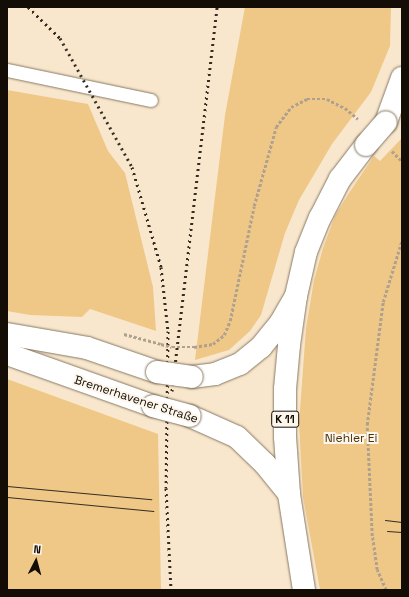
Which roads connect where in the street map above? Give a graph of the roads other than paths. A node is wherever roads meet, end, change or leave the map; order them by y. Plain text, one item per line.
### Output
1 (7, 70) edge
2 (402, 78) edge
3 (152, 100) dead end
4 (394, 116) edge
5 (296, 296) junction
6 (7, 334) edge
7 (7, 354) edge
8 (289, 494) junction
9 (304, 590) edge

1 - 3 lane
2 - 4 main road
4 - 5 main road, K 11, bridge
5 - 6 main road, K 11, bridge
5 - 8 main road, K 11
7 - 8 main road, Bremerhavener Straße / K 11, bridge
8 - 9 main road, K 11

